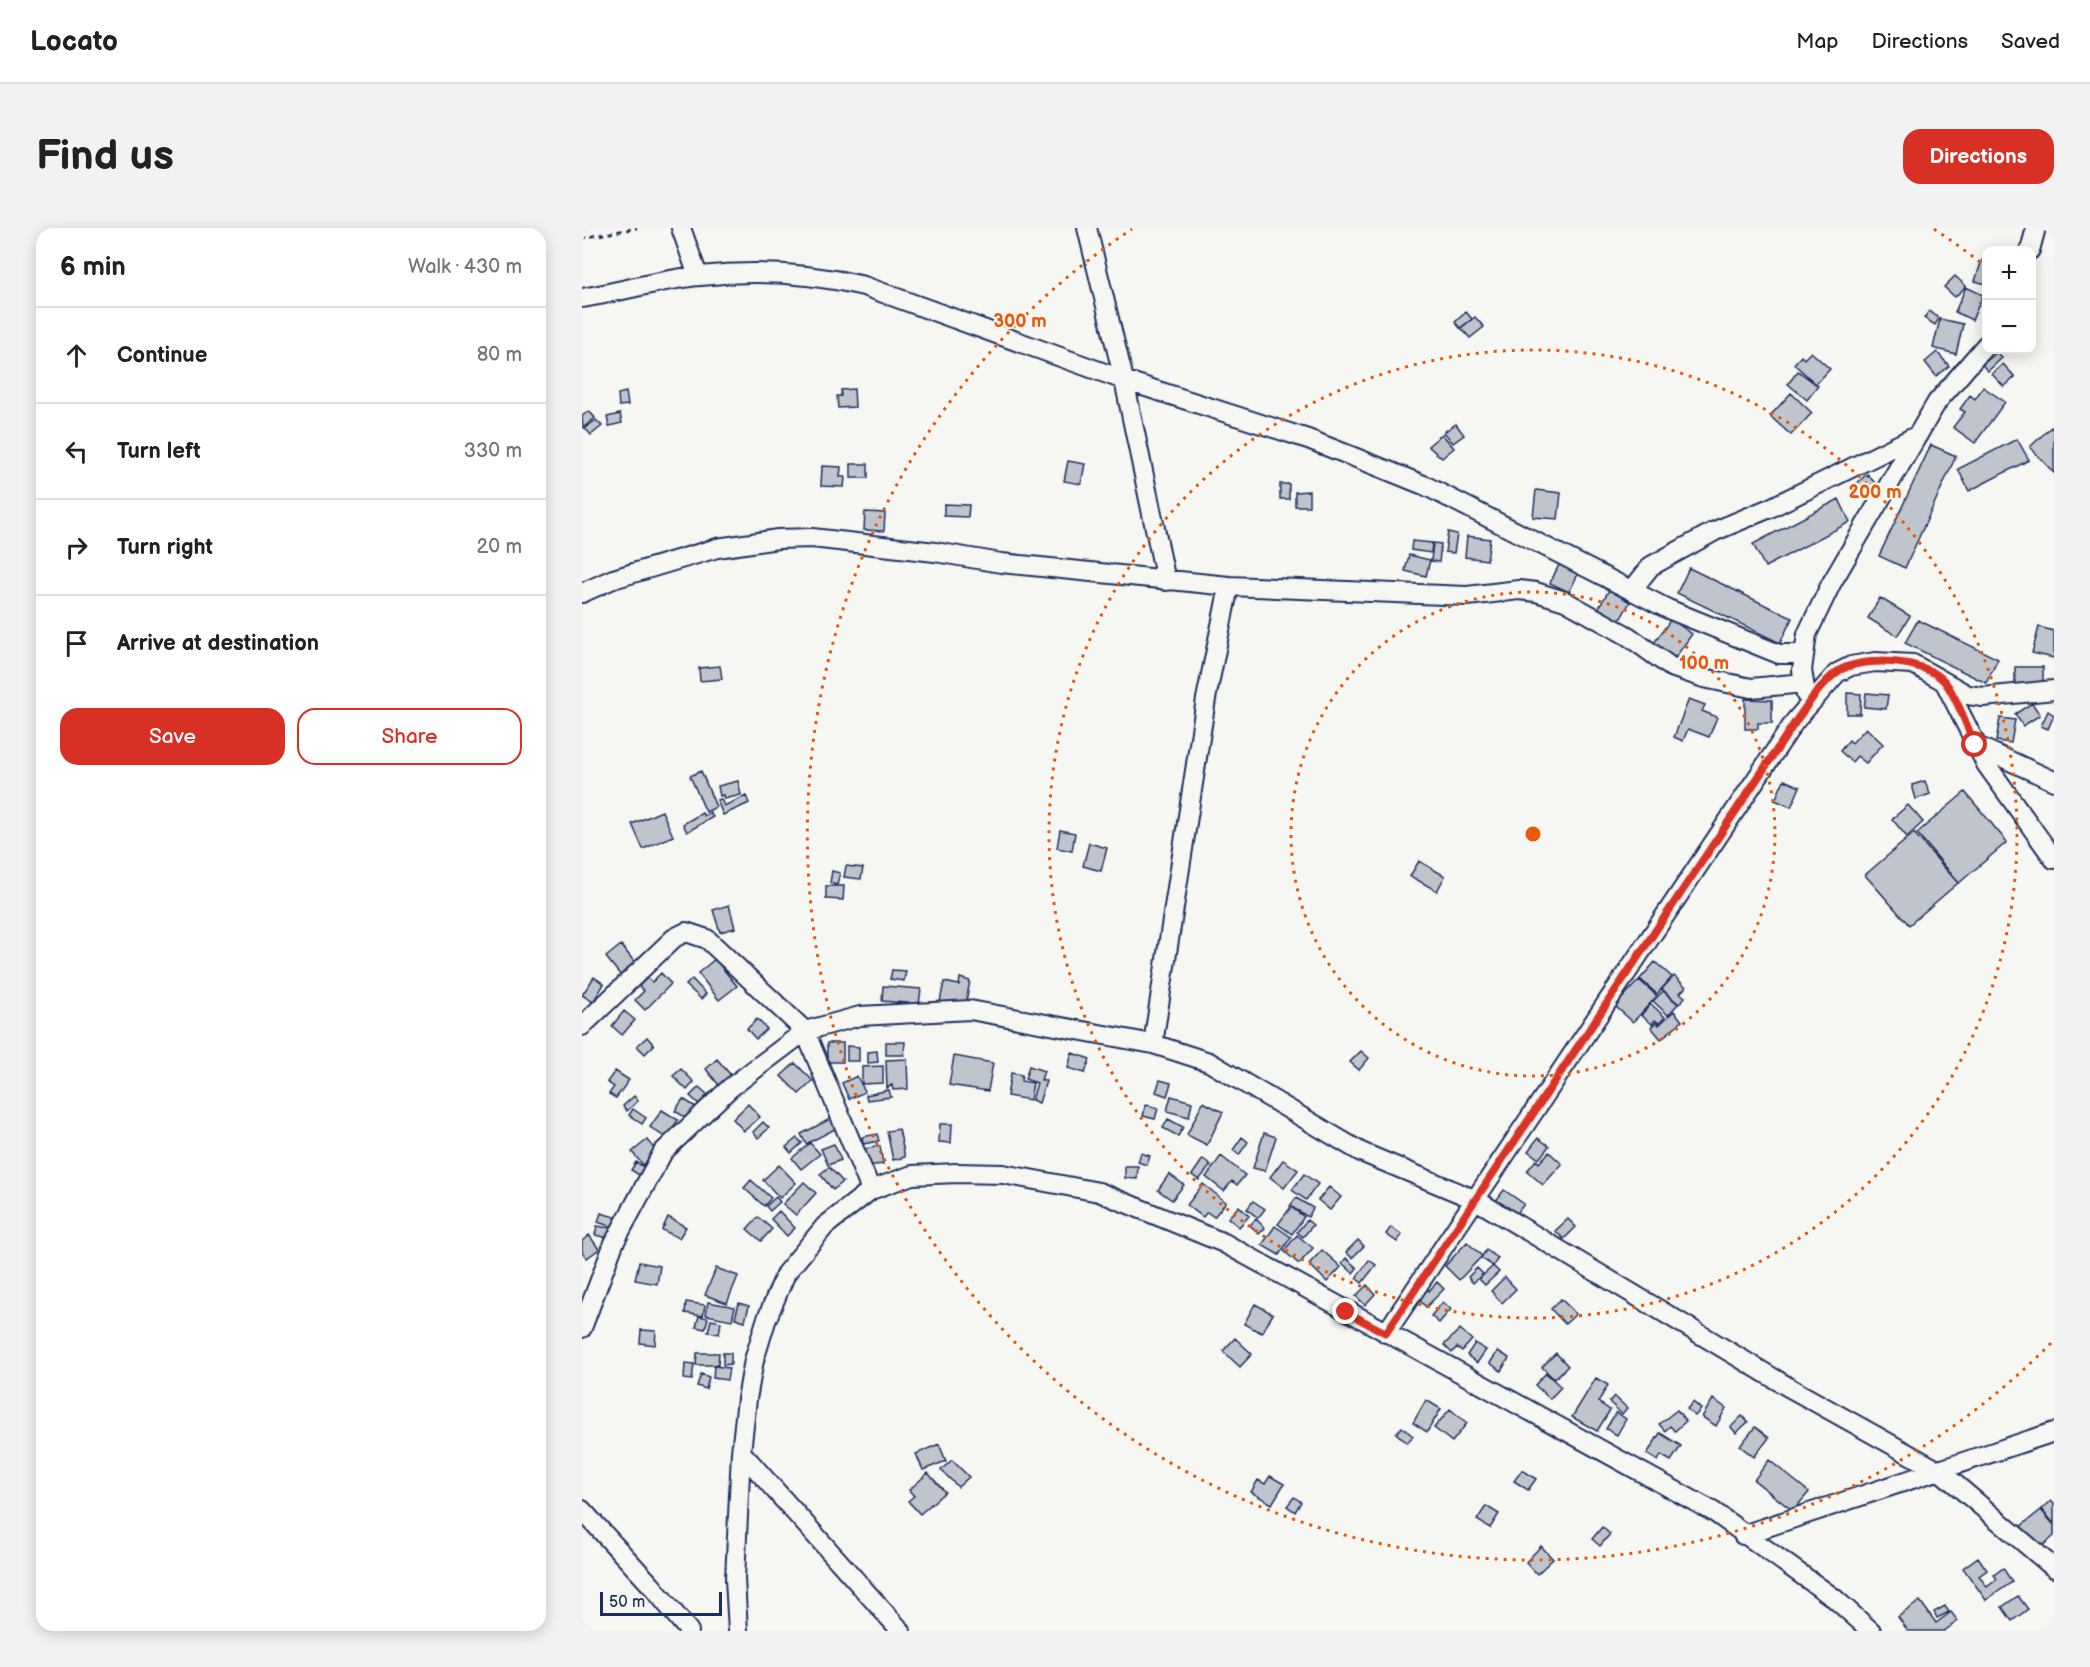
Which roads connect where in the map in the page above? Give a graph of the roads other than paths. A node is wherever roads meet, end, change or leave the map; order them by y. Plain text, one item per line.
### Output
1 (681, 228) edge
2 (1087, 228) edge
3 (2036, 228) edge
4 (2031, 246) edge
5 (698, 276) junction
6 (582, 298) edge
7 (1982, 350) edge
8 (1124, 380) junction
9 (1918, 434) junction
10 (1166, 581) junction
11 (1229, 586) junction
12 (1632, 590) junction
13 (582, 593) edge
14 (1804, 654) junction
15 (1945, 681) junction
16 (1804, 683) junction
17 (2054, 690) edge
18 (1806, 706) junction
19 (1975, 745) junction
20 (2054, 781) edge
21 (2054, 859) edge
22 (582, 1026) edge
23 (806, 1030) junction
24 (1153, 1044) junction
25 (871, 1190) junction
26 (1476, 1200) junction
27 (582, 1328) edge
28 (1386, 1333) junction
29 (2054, 1432) edge
30 (741, 1452) junction
31 (1941, 1472) junction
32 (582, 1510) edge
33 (1743, 1535) junction
34 (2054, 1568) edge
35 (689, 1631) edge
36 (738, 1631) edge
37 (901, 1631) edge
38 (1871, 1631) edge

1 - 5 street
2 - 8 street
3 - 4 street
5 - 6 street
5 - 8 street
7 - 9 street
8 - 10 street
8 - 12 street
9 - 12 street
9 - 14 street
10 - 11 street
10 - 13 street
11 - 16 street
11 - 24 street
12 - 14 street
14 - 16 street
15 - 17 street
15 - 18 street
15 - 19 street
16 - 18 street
18 - 26 street
19 - 20 street
19 - 21 street
22 - 23 street
23 - 24 street
23 - 25 street
23 - 27 street
24 - 26 street
25 - 28 street
25 - 30 street
26 - 28 street
26 - 31 street
28 - 33 street
29 - 31 street
30 - 36 street
30 - 37 street
31 - 33 street
31 - 34 street
32 - 35 street
33 - 38 street

